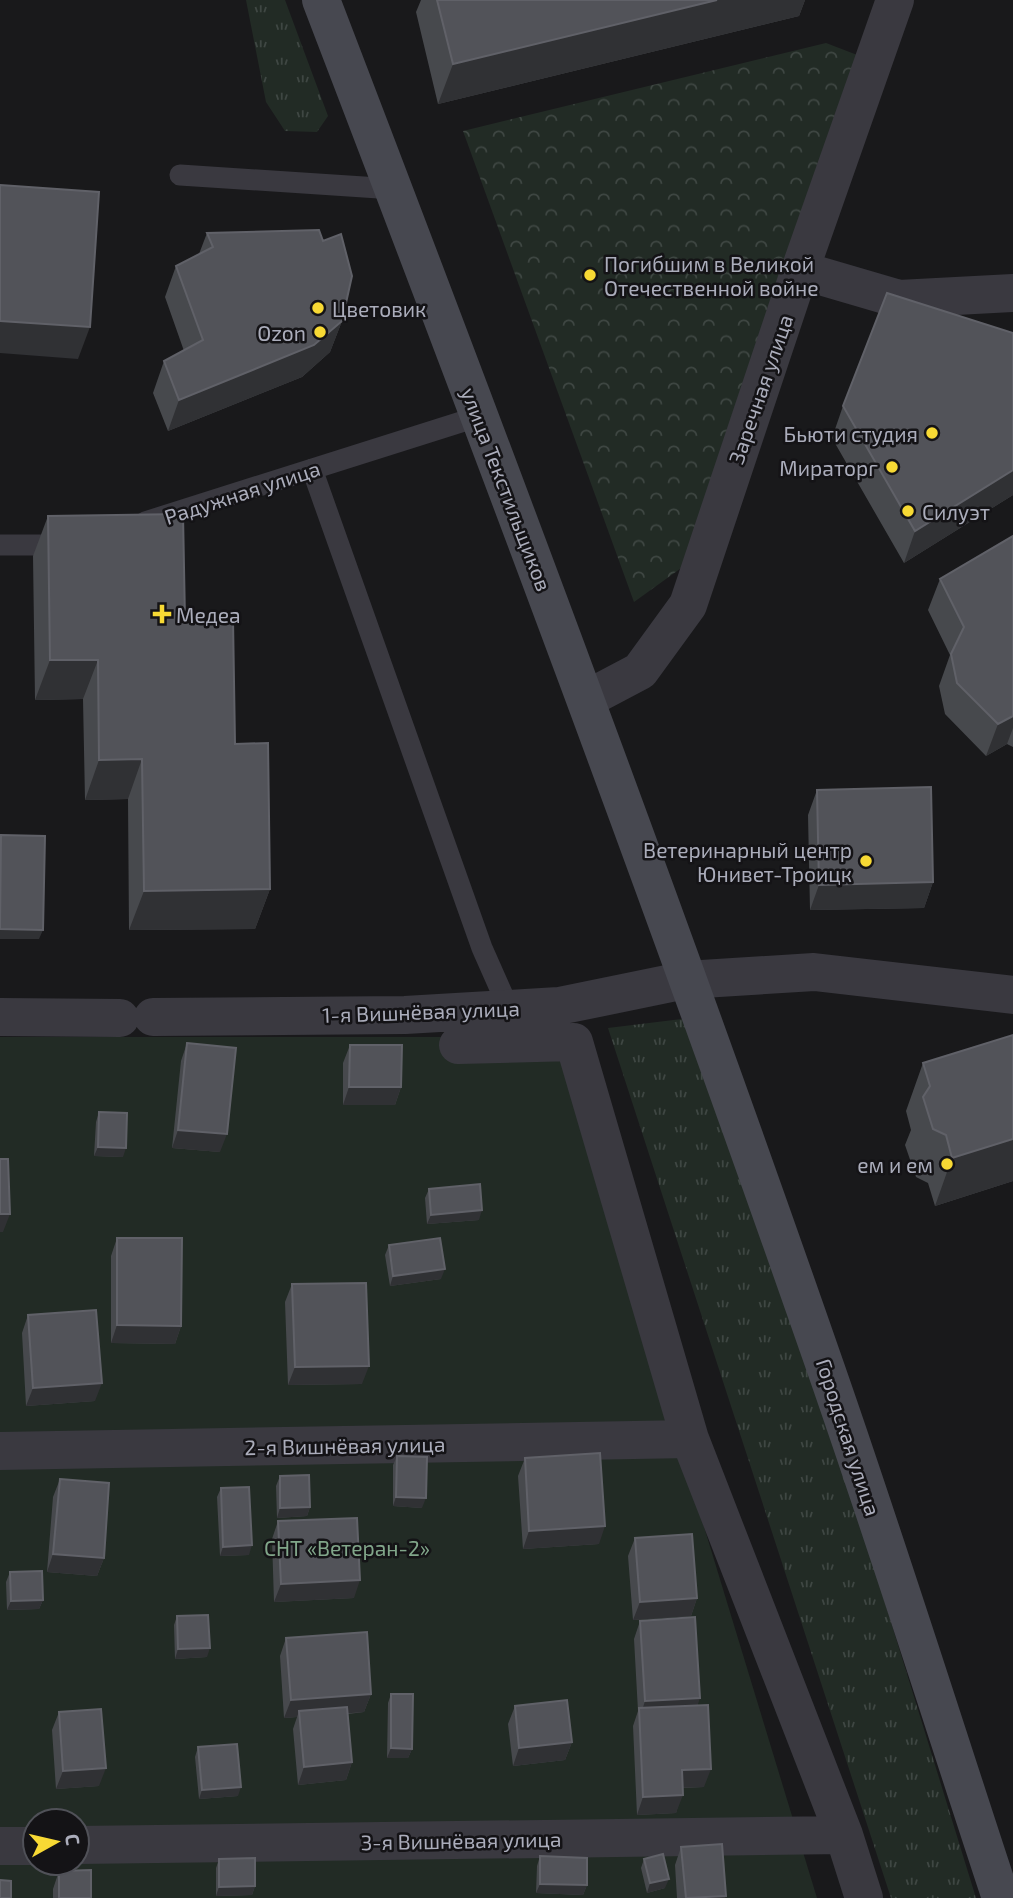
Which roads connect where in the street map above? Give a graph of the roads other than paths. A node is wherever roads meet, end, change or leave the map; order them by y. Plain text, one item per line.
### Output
1 (321, 0) edge
2 (895, 0) edge
3 (180, 175) dead end
4 (394, 189) junction
5 (800, 270) junction
6 (1013, 293) edge
7 (480, 416) junction
8 (312, 469) junction
9 (125, 529) edge
10 (82, 542) edge
11 (0, 545) edge
12 (587, 699) junction
13 (686, 980) junction
14 (1013, 995) edge
15 (509, 1009) junction
16 (0, 1017) edge
17 (458, 1045) dead end
18 (690, 1439) junction
19 (0, 1451) edge
20 (845, 1835) junction
21 (91, 1845) edge
22 (0, 1846) edge
23 (21, 1846) edge
24 (864, 1898) edge
25 (1001, 1898) edge

1 - 4 main road, улица Текстильщиков
2 - 5 street, Заречная улица
3 - 4 lane
4 - 7 main road, улица Текстильщиков
5 - 6 street
5 - 12 street, Заречная улица
7 - 8 lane, Радужная улица
7 - 12 main road, улица Текстильщиков
8 - 9 lane, Радужная улица
8 - 15 lane
10 - 11 lane
12 - 13 main road, улица Текстильщиков
13 - 14 street, 1-я Вишнёвая улица
13 - 15 street, 1-я Вишнёвая улица
13 - 25 main road, Городская улица
15 - 16 street, 1-я Вишнёвая улица
17 - 18 street
18 - 19 street, 2-я Вишнёвая улица
18 - 20 street
20 - 21 street, 3-я Вишнёвая улица
20 - 24 street
22 - 23 street

